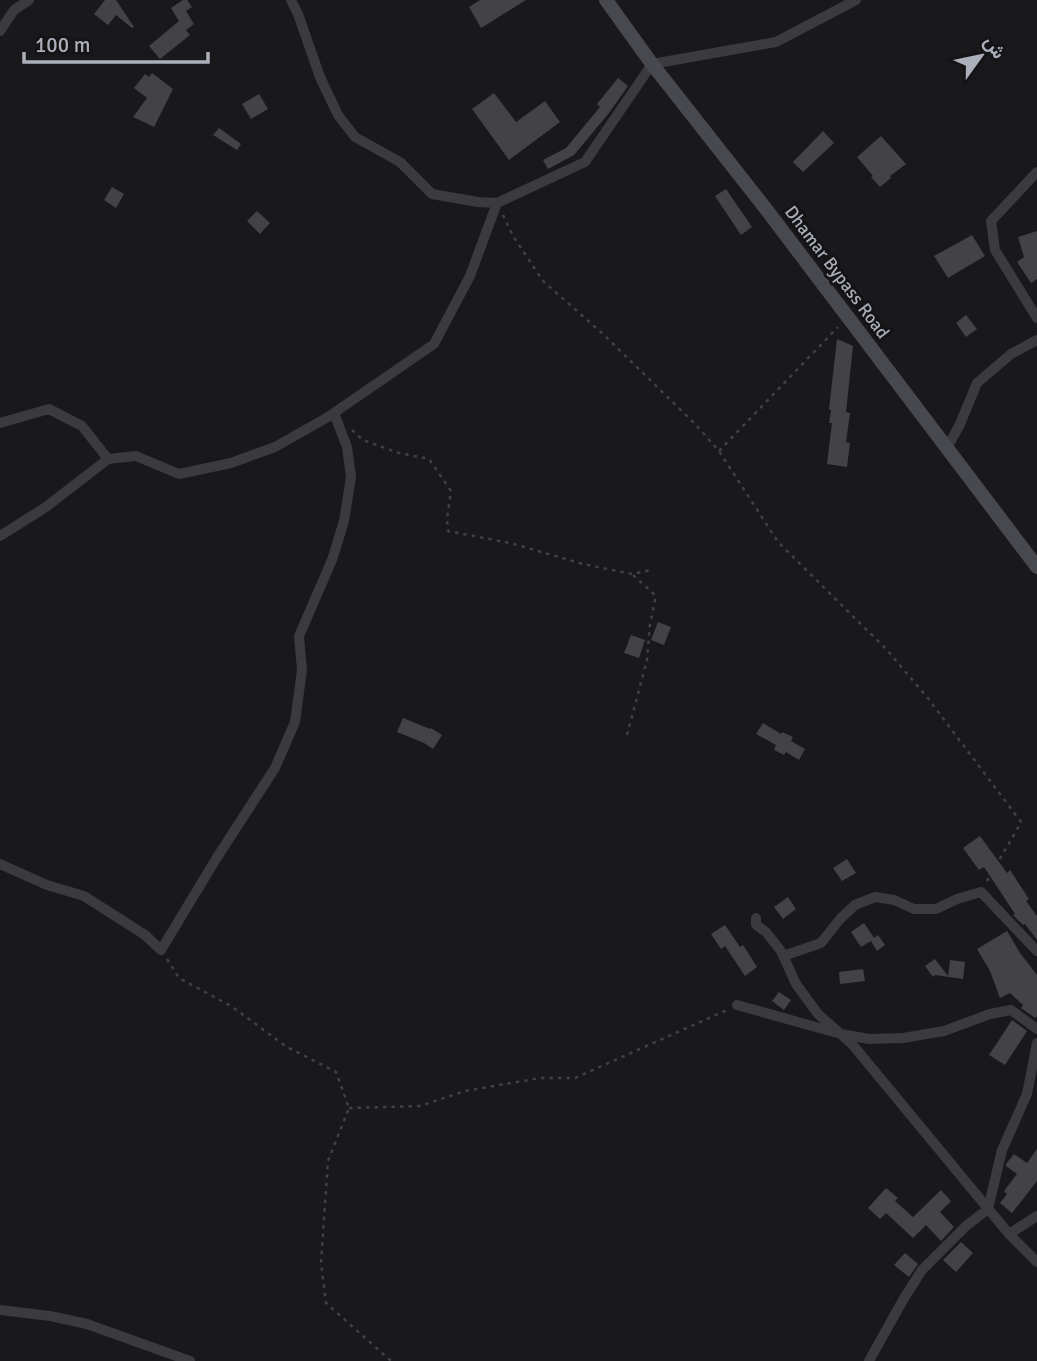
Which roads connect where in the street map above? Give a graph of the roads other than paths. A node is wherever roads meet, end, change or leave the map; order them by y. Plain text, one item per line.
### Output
1 (29, 0) edge
2 (291, 0) edge
3 (606, 0) edge
4 (856, 0) edge
5 (0, 31) edge
6 (652, 64) junction
7 (1037, 172) edge
8 (497, 203) junction
9 (1037, 318) edge
10 (1037, 330) edge
11 (1034, 342) edge
12 (334, 413) junction
13 (0, 423) edge
14 (947, 448) junction
15 (108, 459) junction
16 (0, 536) edge
17 (1037, 567) edge
18 (0, 864) edge
19 (756, 918) dead end
20 (1037, 951) edge
21 (783, 956) junction
22 (737, 1005) road end
23 (1037, 1029) edge
24 (841, 1034) junction
25 (1037, 1043) edge
26 (988, 1209) junction
27 (1037, 1216) edge
28 (1009, 1234) junction
29 (1037, 1262) edge
30 (0, 1310) edge
31 (190, 1361) edge
32 (869, 1361) edge

1 - 5 street
2 - 8 street
3 - 6 main road, Dhamar Bypass Road
4 - 6 street
6 - 8 street
6 - 14 main road, Dhamar Bypass Road
7 - 9 street
8 - 12 street
10 - 11 street
11 - 14 street
12 - 15 street
12 - 18 street
13 - 15 street
14 - 17 main road, Dhamar Bypass Road
15 - 16 street
19 - 21 street
20 - 21 street
21 - 24 street
22 - 24 street
23 - 24 street
24 - 26 street
25 - 26 street
26 - 28 street
26 - 32 street
27 - 28 street
28 - 29 street
30 - 31 street

